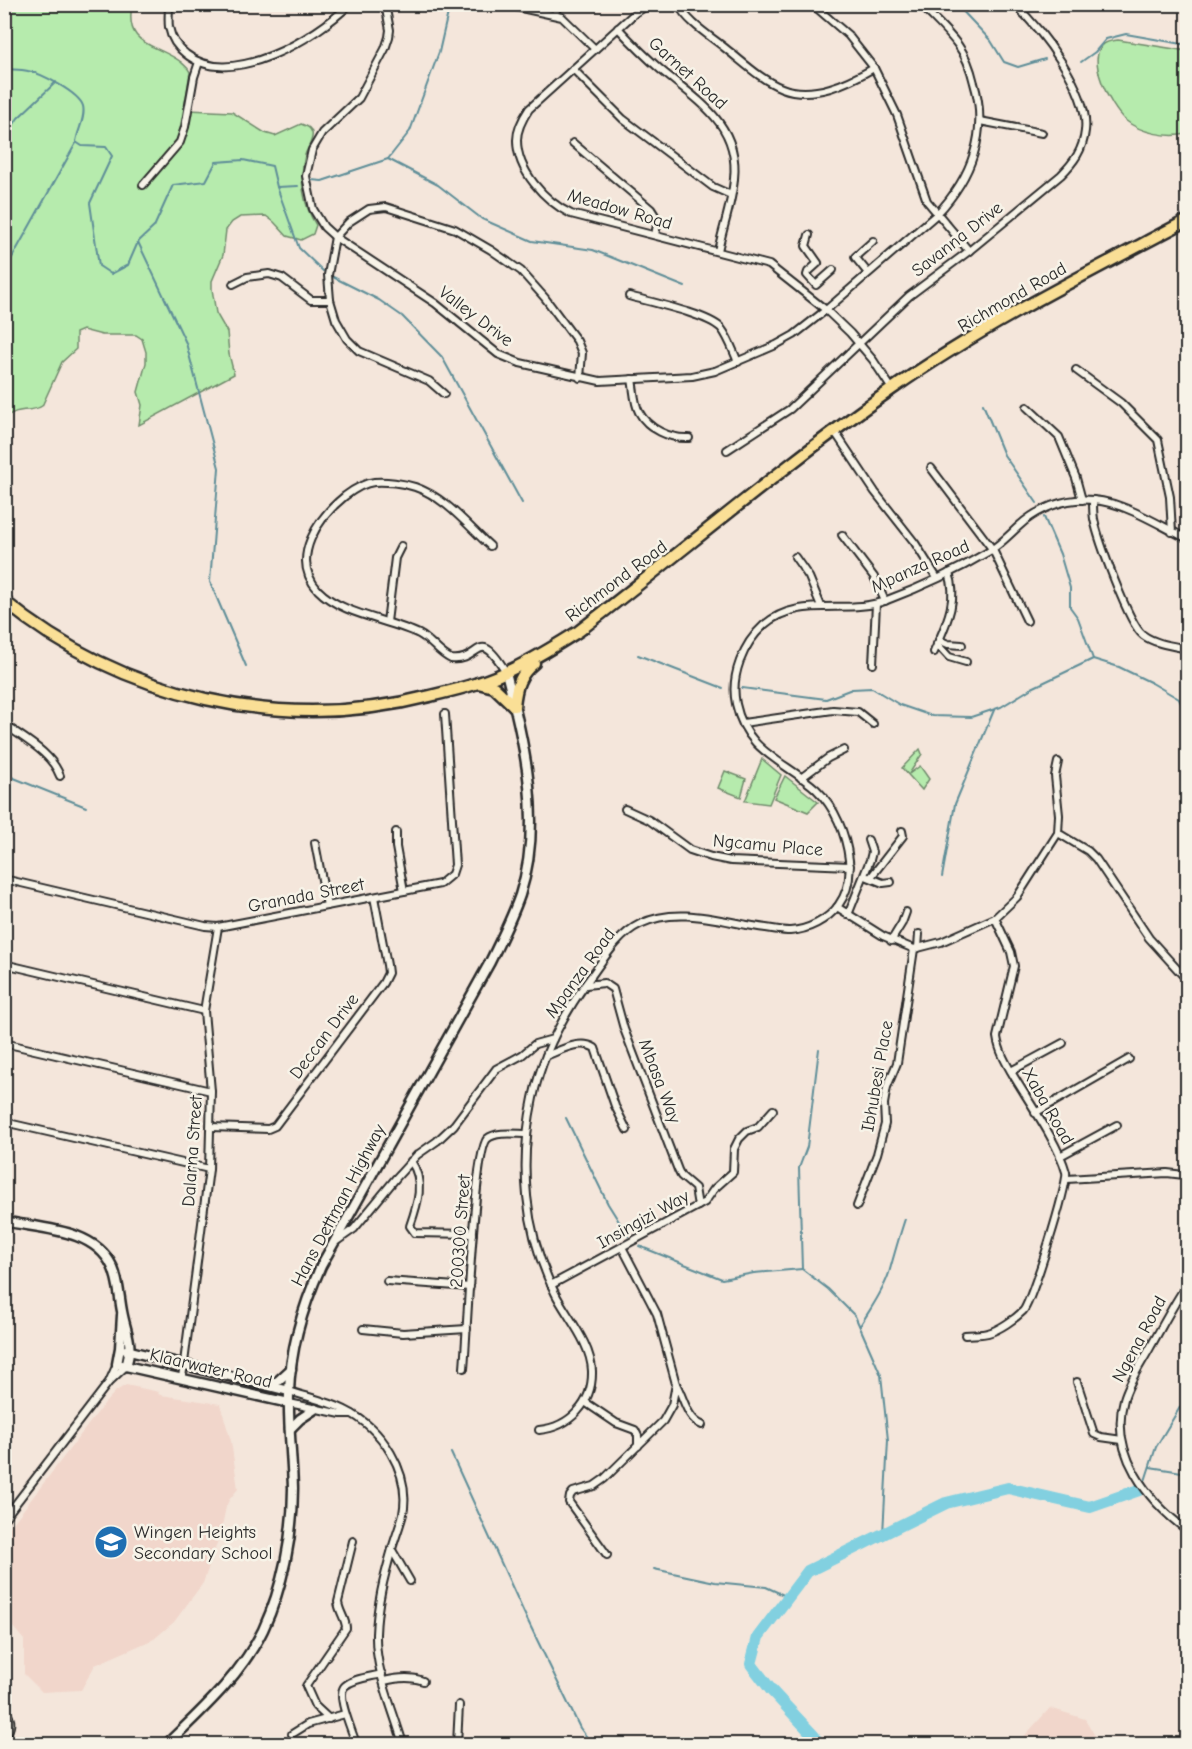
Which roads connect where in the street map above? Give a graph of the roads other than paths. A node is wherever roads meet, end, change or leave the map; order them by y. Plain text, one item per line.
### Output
1 (169, 4) edge
2 (350, 4) edge
3 (385, 4) edge
4 (504, 4) edge
5 (558, 4) edge
6 (650, 4) edge
7 (678, 4) edge
8 (812, 4) edge
9 (920, 4) edge
10 (1014, 4) edge
11 (1031, 4) edge
12 (1022, 12) junction
13 (555, 14) junction
14 (618, 28) junction
15 (595, 49) junction
16 (199, 62) junction
17 (874, 68) junction
18 (573, 69) junction
19 (980, 121) junction
20 (1042, 133) dead end
21 (573, 143) dead end
22 (143, 185) dead end
23 (731, 195) junction
24 (937, 214) junction
25 (1188, 220) edge
26 (655, 235) junction
27 (809, 235) dead end
28 (335, 237) junction
29 (873, 241) dead end
30 (718, 251) junction
31 (969, 251) junction
32 (833, 270) dead end
33 (868, 273) junction
34 (233, 284) dead end
35 (629, 296) dead end
36 (330, 300) junction
37 (826, 309) junction
38 (859, 343) junction
39 (738, 362) junction
40 (1076, 370) dead end
41 (580, 378) junction
42 (632, 379) junction
43 (892, 389) junction
44 (444, 394) dead end
45 (1027, 407) dead end
46 (835, 432) junction
47 (688, 438) dead end
48 (728, 450) dead end
49 (931, 468) dead end
50 (1082, 500) junction
51 (1093, 500) junction
52 (1172, 532) junction
53 (842, 536) dead end
54 (1188, 539) edge
55 (401, 546) dead end
56 (490, 546) dead end
57 (993, 549) junction
58 (795, 557) dead end
59 (949, 573) junction
60 (937, 578) junction
61 (4, 601) edge
62 (885, 601) junction
63 (876, 604) junction
64 (820, 606) junction
65 (1026, 621) dead end
66 (387, 622) junction
67 (938, 642) junction
68 (962, 645) dead end
69 (553, 647) junction
70 (1188, 650) edge
71 (934, 652) dead end
72 (966, 662) dead end
73 (873, 664) dead end
74 (506, 672) junction
75 (477, 683) junction
76 (514, 706) junction
77 (445, 714) dead end
78 (743, 723) junction
79 (4, 724) edge
80 (873, 724) dead end
81 (844, 750) dead end
82 (1058, 762) dead end
83 (60, 776) dead end
84 (801, 778) junction
85 (625, 809) dead end
86 (902, 831) dead end
87 (396, 832) dead end
88 (1058, 833) junction
89 (868, 840) dead end
90 (315, 843) dead end
91 (850, 866) junction
92 (868, 878) junction
93 (4, 879) edge
94 (891, 882) dead end
95 (404, 891) junction
96 (374, 897) junction
97 (327, 906) junction
98 (837, 907) junction
99 (906, 912) dead end
100 (848, 915) junction
101 (995, 918) junction
102 (218, 927) junction
103 (919, 933) dead end
104 (891, 941) junction
105 (916, 948) junction
106 (4, 964) edge
107 (1188, 981) edge
108 (586, 985) junction
109 (204, 1011) junction
110 (553, 1039) junction
111 (4, 1043) edge
112 (1063, 1043) dead end
113 (546, 1057) junction
114 (1129, 1059) dead end
115 (1011, 1071) junction
116 (212, 1091) junction
117 (773, 1110) dead end
118 (1035, 1113) junction
119 (4, 1122) edge
120 (1117, 1125) dead end
121 (211, 1127) junction
122 (627, 1130) dead end
123 (527, 1134) junction
124 (1060, 1156) junction
125 (411, 1161) junction
126 (209, 1169) junction
127 (1184, 1175) dead end
128 (1067, 1179) junction
129 (698, 1206) junction
130 (857, 1206) dead end
131 (4, 1221) edge
132 (473, 1234) junction
133 (333, 1244) junction
134 (622, 1247) junction
135 (387, 1281) dead end
136 (1188, 1283) edge
137 (551, 1285) junction
138 (470, 1287) junction
139 (123, 1315) junction
140 (363, 1329) dead end
141 (467, 1329) junction
142 (965, 1335) dead end
143 (120, 1348) junction
144 (131, 1352) junction
145 (117, 1364) junction
146 (183, 1364) junction
147 (126, 1366) junction
148 (464, 1368) dead end
149 (291, 1369) junction
150 (182, 1378) junction
151 (109, 1382) junction
152 (1077, 1383) dead end
153 (676, 1384) junction
154 (262, 1385) junction
155 (289, 1391) junction
156 (585, 1402) junction
157 (289, 1403) junction
158 (315, 1408) junction
159 (352, 1414) junction
160 (702, 1425) dead end
161 (290, 1430) junction
162 (539, 1430) dead end
163 (1122, 1440) junction
164 (638, 1446) junction
165 (4, 1519) edge
166 (1188, 1531) edge
167 (353, 1541) dead end
168 (392, 1551) junction
169 (607, 1555) dead end
170 (410, 1581) dead end
171 (383, 1678) junction
172 (423, 1681) dead end
173 (459, 1705) dead end
174 (4, 1710) edge
175 (345, 1714) junction
176 (329, 1719) junction
177 (292, 1734) dead end
178 (4, 1739) edge
179 (167, 1744) edge
180 (356, 1744) edge
181 (403, 1744) edge
182 (457, 1744) edge

1 - 16 street
2 - 16 street
3 - 28 street, Valley Drive
4 - 13 street
5 - 13 street
6 - 14 street, Meadow Road
7 - 17 street
8 - 17 street
9 - 19 street, Valley Drive
10 - 12 street, Savanna Drive
11 - 12 street
12 - 31 street, Savanna Drive
13 - 15 street
14 - 15 street, Meadow Road
14 - 23 street, Garnet Road
15 - 18 street, Meadow Road
16 - 22 street
17 - 24 street
18 - 23 street
18 - 26 street, Meadow Road
19 - 20 street
19 - 24 street, Valley Drive
21 - 26 street
23 - 30 street, Garnet Road
24 - 31 street
24 - 33 street, Valley Drive
25 - 43 highway, Richmond Road
26 - 30 street, Meadow Road
27 - 32 street
28 - 36 street
28 - 41 street, Valley Drive
28 - 41 street
29 - 33 street
30 - 37 street, Meadow Road
31 - 38 street, Savanna Drive
33 - 37 street, Valley Drive
34 - 36 street
35 - 39 street
36 - 44 street
37 - 38 street, Meadow Road
37 - 39 street, Valley Drive
38 - 43 street, Meadow Road
38 - 48 street, Savanna Drive
39 - 42 street, Valley Drive
40 - 52 street
41 - 42 street, Valley Drive
42 - 47 street
43 - 46 highway, Richmond Road
45 - 50 street
46 - 60 street
46 - 69 highway, Richmond Road
49 - 57 street
50 - 51 street, Mpanza Road
50 - 57 street, Mpanza Road
51 - 52 street, Mpanza Road
51 - 70 street
52 - 54 street, Mpanza Road
53 - 62 street
55 - 66 street
56 - 66 street
57 - 59 street, Mpanza Road
57 - 65 street
58 - 64 street
59 - 60 street, Mpanza Road
59 - 67 street
60 - 62 street, Mpanza Road
61 - 75 highway, Richmond Road
62 - 63 street, Mpanza Road
63 - 64 street, Mpanza Road
63 - 73 street
64 - 78 street, Mpanza Road
66 - 74 street
67 - 68 street
67 - 71 street
67 - 72 street
69 - 74 highway, Richmond Road
69 - 76 highway
74 - 75 highway, Richmond Road
74 - 76 street, Hans Dettman Highway
75 - 76 highway
76 - 133 street, Hans Dettman Highway
77 - 95 street, Granada Street
78 - 80 street
78 - 84 street, Mpanza Road
79 - 83 street
81 - 84 street
82 - 88 street
84 - 91 street, Mpanza Road
85 - 91 street, Ngcamu Place
86 - 92 street
87 - 95 street
88 - 101 street
88 - 107 street
89 - 92 street
90 - 97 street
91 - 98 street, Mpanza Road
92 - 94 street
92 - 100 street
93 - 102 street, Granada Street
95 - 96 street, Granada Street
96 - 97 street, Granada Street
96 - 121 street, Deccan Drive
97 - 102 street, Granada Street
98 - 100 street
98 - 108 street, Mpanza Road
99 - 104 street
100 - 104 street
101 - 105 street
101 - 115 street, Xaba Road
102 - 109 street, Dalarna Street
103 - 105 street, Ibhubesi Place
104 - 105 street
105 - 130 street, Ibhubesi Place
106 - 109 street
108 - 110 street, Mpanza Road
108 - 129 street, Mbasa Way
109 - 116 street, Dalarna Street
110 - 113 street, Mpanza Road
110 - 125 street
111 - 116 street
112 - 115 street
113 - 122 street
113 - 123 street, Mpanza Road
114 - 118 street
115 - 118 street, Xaba Road
116 - 121 street, Dalarna Street
117 - 129 street, Insingizi Way
118 - 124 street, Xaba Road
119 - 126 street
120 - 124 street
121 - 126 street, Dalarna Street
123 - 132 street, 200300 Street
123 - 137 street, Mpanza Road
124 - 128 street, Xaba Road
125 - 132 street
125 - 133 street
126 - 146 street, Dalarna Street
127 - 128 street
128 - 142 street, Xaba Road
129 - 134 street, Insingizi Way
131 - 139 street, Klaarwater Road
132 - 138 street, 200300 Street
133 - 149 street, Hans Dettman Highway
134 - 137 street, Insingizi Way
134 - 153 street
135 - 138 street
136 - 163 street, Ngena Road
137 - 156 street, Mpanza Road
138 - 141 street, 200300 Street
139 - 143 street, Klaarwater Road
139 - 144 street, Klaarwater Road
140 - 141 street
141 - 148 street, 200300 Street
143 - 144 street, Klaarwater Road
143 - 145 street, Klaarwater Road
144 - 146 street, Klaarwater Road
144 - 147 street, Klaarwater Road
145 - 147 street, Klaarwater Road
145 - 151 street
146 - 150 street, Dalarna Street
146 - 154 street, Klaarwater Road
147 - 150 street, Klaarwater Road
147 - 151 street
149 - 154 street
149 - 155 street, Hans Dettman Highway
150 - 157 street, Klaarwater Road
151 - 165 street
152 - 163 street
153 - 160 street
153 - 164 street
154 - 155 street, Klaarwater Road
155 - 157 street, Hans Dettman Highway
155 - 159 street
156 - 162 street
156 - 164 street
157 - 158 street
157 - 161 street, Hans Dettman Highway
158 - 159 street
158 - 161 street
159 - 168 street
161 - 179 street, Hans Dettman Highway
163 - 166 street, Ngena Road
164 - 169 street
167 - 176 street
168 - 170 street
168 - 171 street
171 - 172 street
171 - 175 street
171 - 181 street
173 - 182 street
174 - 178 street
175 - 176 street
175 - 180 street
176 - 177 street

